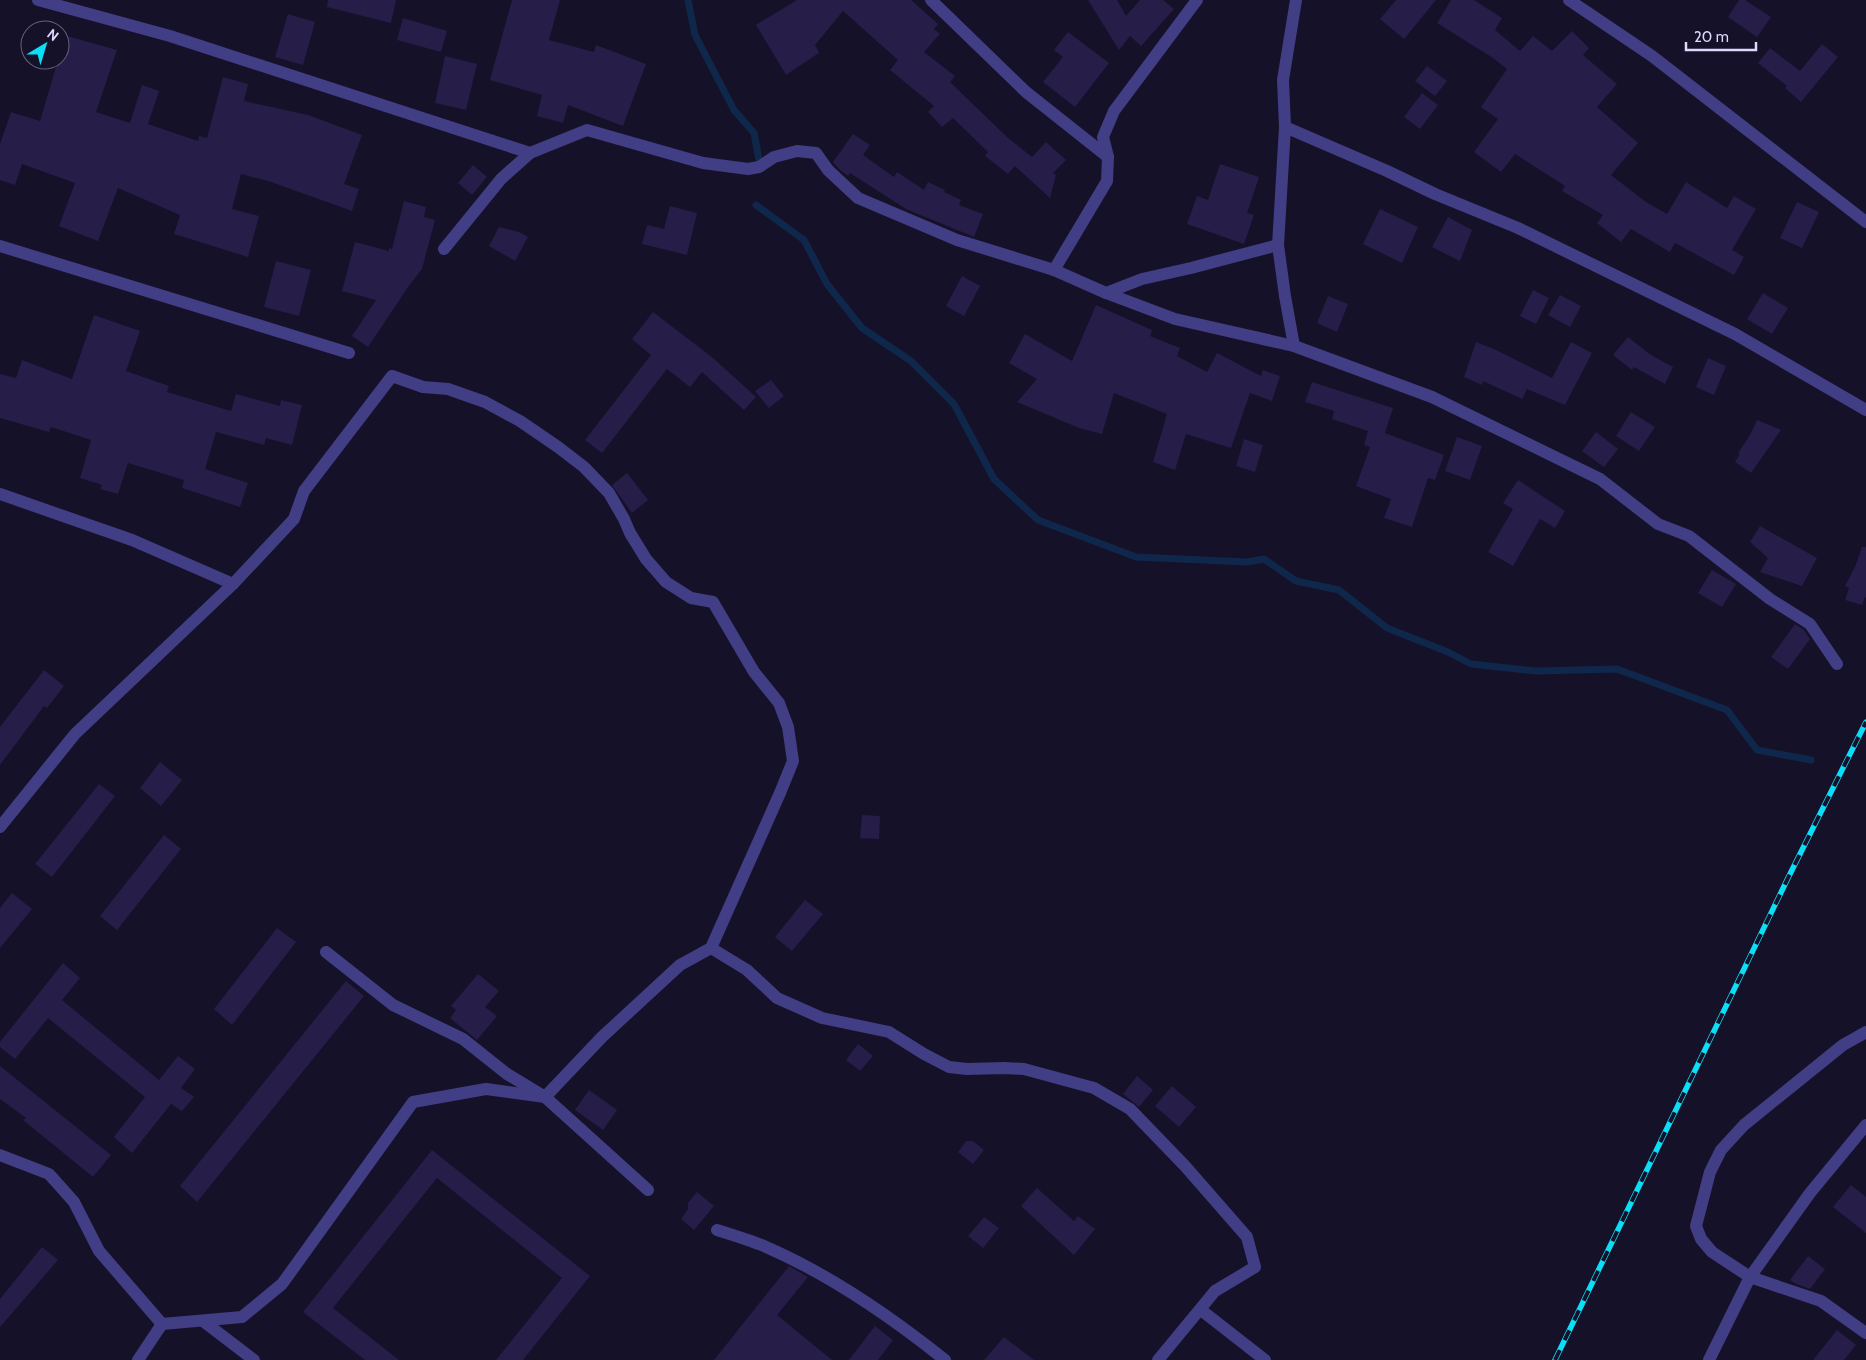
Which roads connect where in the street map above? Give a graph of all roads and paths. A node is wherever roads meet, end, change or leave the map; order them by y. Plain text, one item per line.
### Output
1 (38, 0) edge
2 (931, 0) edge
3 (1197, 0) edge
4 (1296, 0) edge
5 (1569, 0) edge
6 (1284, 127) junction
7 (530, 152) junction
8 (1108, 157) junction
9 (1866, 222) edge
10 (1278, 245) junction
11 (0, 246) edge
12 (444, 248) dead end
13 (1054, 270) junction
14 (1106, 293) junction
15 (1294, 346) junction
16 (349, 353) dead end
17 (1866, 410) edge
18 (0, 494) edge
19 (233, 584) junction
20 (1837, 664) dead end
21 (0, 827) edge
22 (710, 948) junction
23 (326, 952) dead end
24 (1866, 1032) edge
25 (545, 1096) junction
26 (1866, 1125) edge
27 (0, 1155) edge
28 (648, 1190) dead end
29 (717, 1230) dead end
30 (1750, 1278) junction
31 (1200, 1310) junction
32 (203, 1321) junction
33 (162, 1324) junction
34 (1866, 1333) edge
35 (138, 1360) edge
36 (254, 1360) edge
37 (945, 1360) edge
38 (1158, 1360) edge
39 (1265, 1360) edge
40 (1709, 1360) edge

1 - 7 street
2 - 8 street
3 - 8 street
4 - 6 street
5 - 9 street
6 - 10 street
6 - 17 street
7 - 12 street
7 - 13 street
8 - 13 street
10 - 14 street
10 - 15 street
11 - 16 street
13 - 14 street
14 - 15 street
15 - 20 street
18 - 19 street
19 - 21 street
19 - 22 street
22 - 25 street
22 - 31 street
23 - 25 street
24 - 30 street
25 - 28 street
25 - 32 street
26 - 30 street
27 - 33 street
29 - 37 street
30 - 34 street
30 - 40 street
31 - 38 street
31 - 39 street
32 - 33 street
32 - 36 street
33 - 35 street

